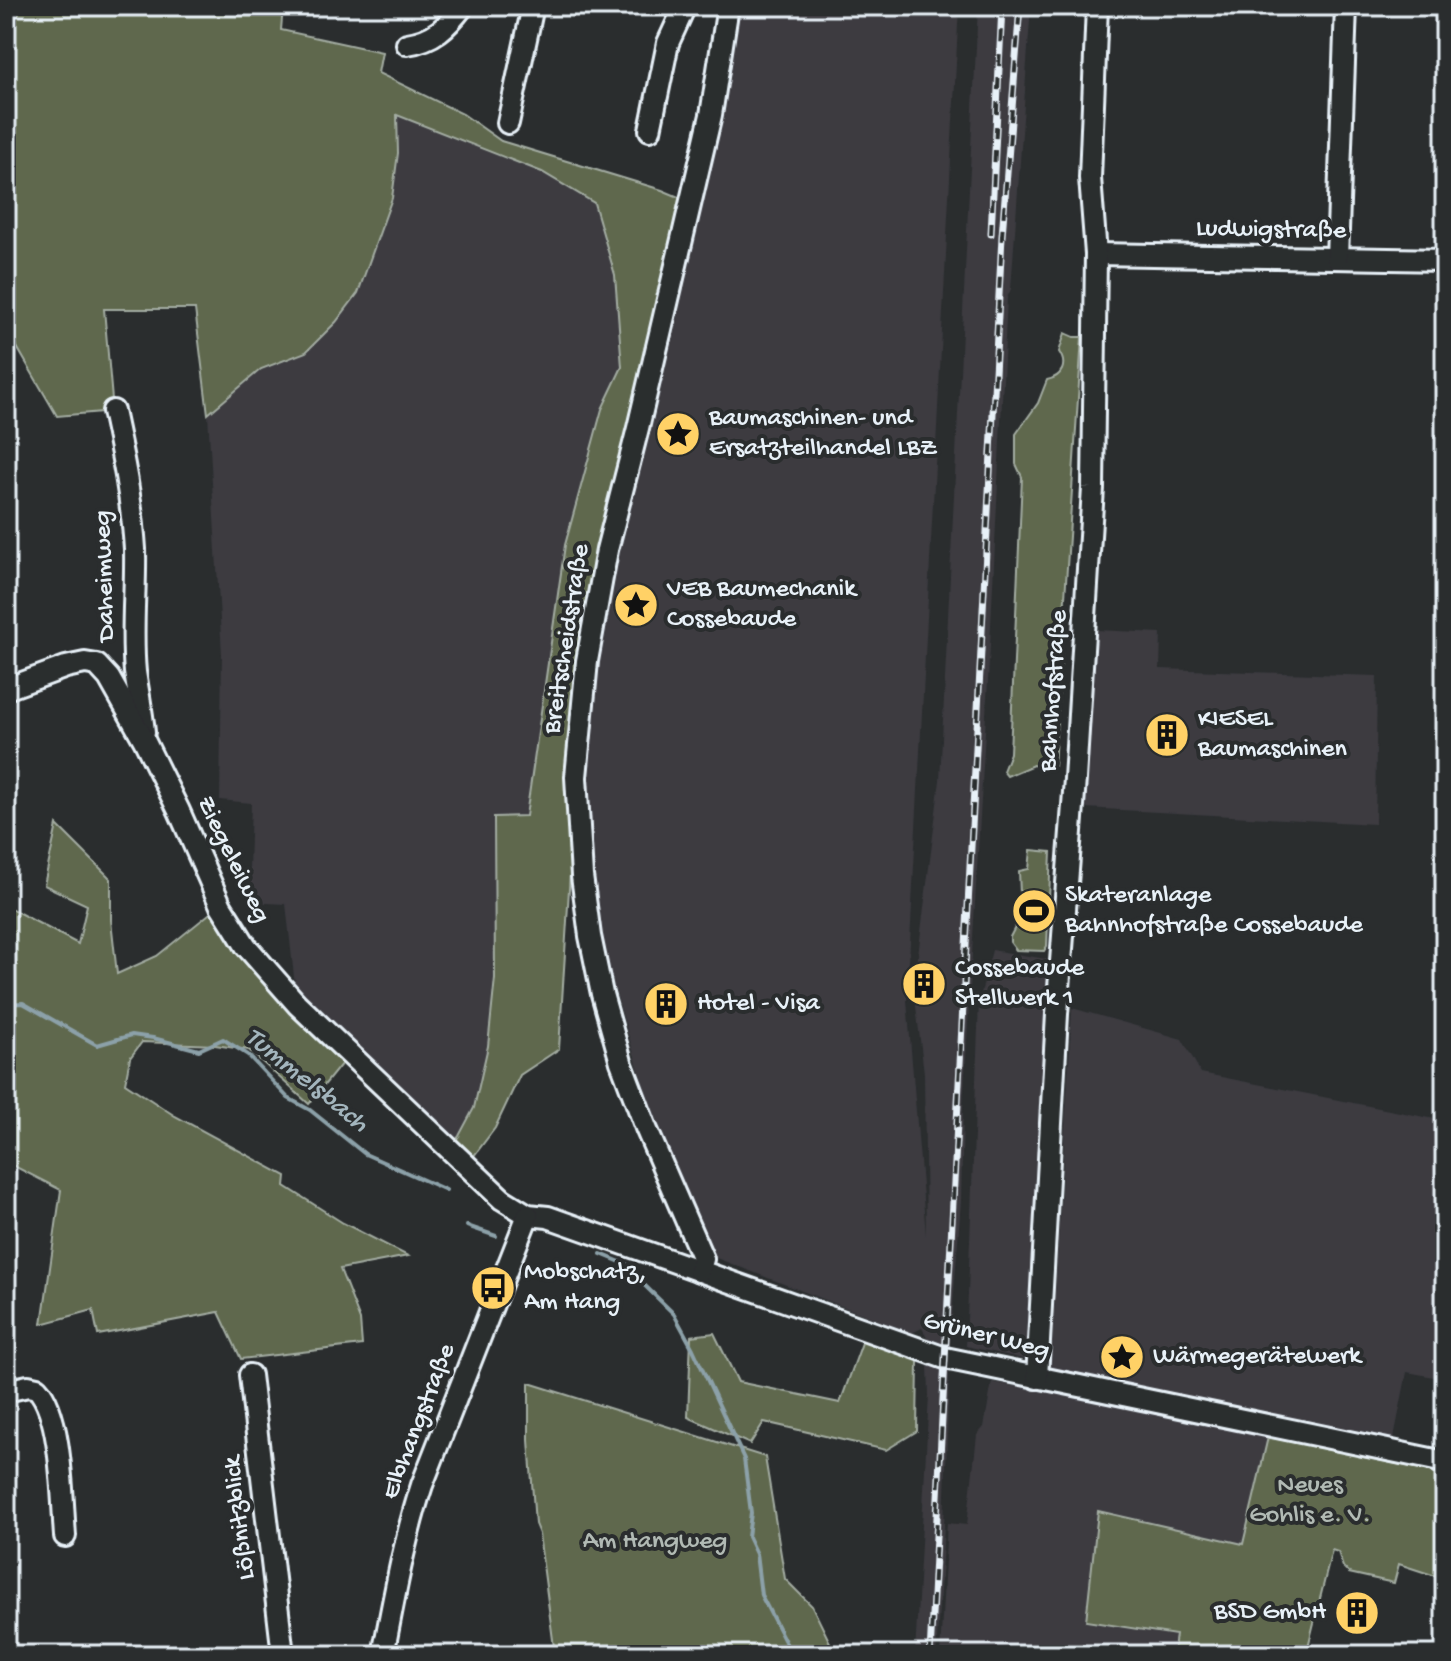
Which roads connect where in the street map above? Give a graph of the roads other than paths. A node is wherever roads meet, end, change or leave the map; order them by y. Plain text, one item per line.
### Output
1 (463, 6) edge
2 (533, 6) edge
3 (685, 6) edge
4 (728, 6) edge
5 (1097, 6) edge
6 (1346, 6) edge
7 (407, 44) dead end
8 (508, 123) dead end
9 (650, 130) dead end
10 (1096, 254) junction
11 (1337, 258) junction
12 (1445, 260) edge
13 (113, 411) dead end
14 (6, 689) edge
15 (144, 740) junction
16 (528, 1215) junction
17 (699, 1271) junction
18 (250, 1375) dead end
19 (1037, 1378) junction
20 (6, 1391) edge
21 (1445, 1462) edge
22 (65, 1536) dead end
23 (283, 1655) edge
24 (383, 1655) edge

1 - 7 street
2 - 8 street
3 - 9 street
4 - 17 street, Breitscheidstraße
5 - 10 street, Bahnhofstraße
6 - 11 street
10 - 11 street, Ludwigstraße
10 - 19 street, Bahnhofstraße
11 - 12 street, Ludwigstraße
13 - 15 street, Daheimweg
14 - 15 street, Ziegeleiweg
15 - 16 street, Ziegeleiweg
16 - 17 street, Grüner Weg
16 - 24 street, Elbhangstraße
17 - 19 street, Grüner Weg
18 - 23 street, Lößnitzblick
19 - 21 street, Grüner Weg
20 - 22 street

